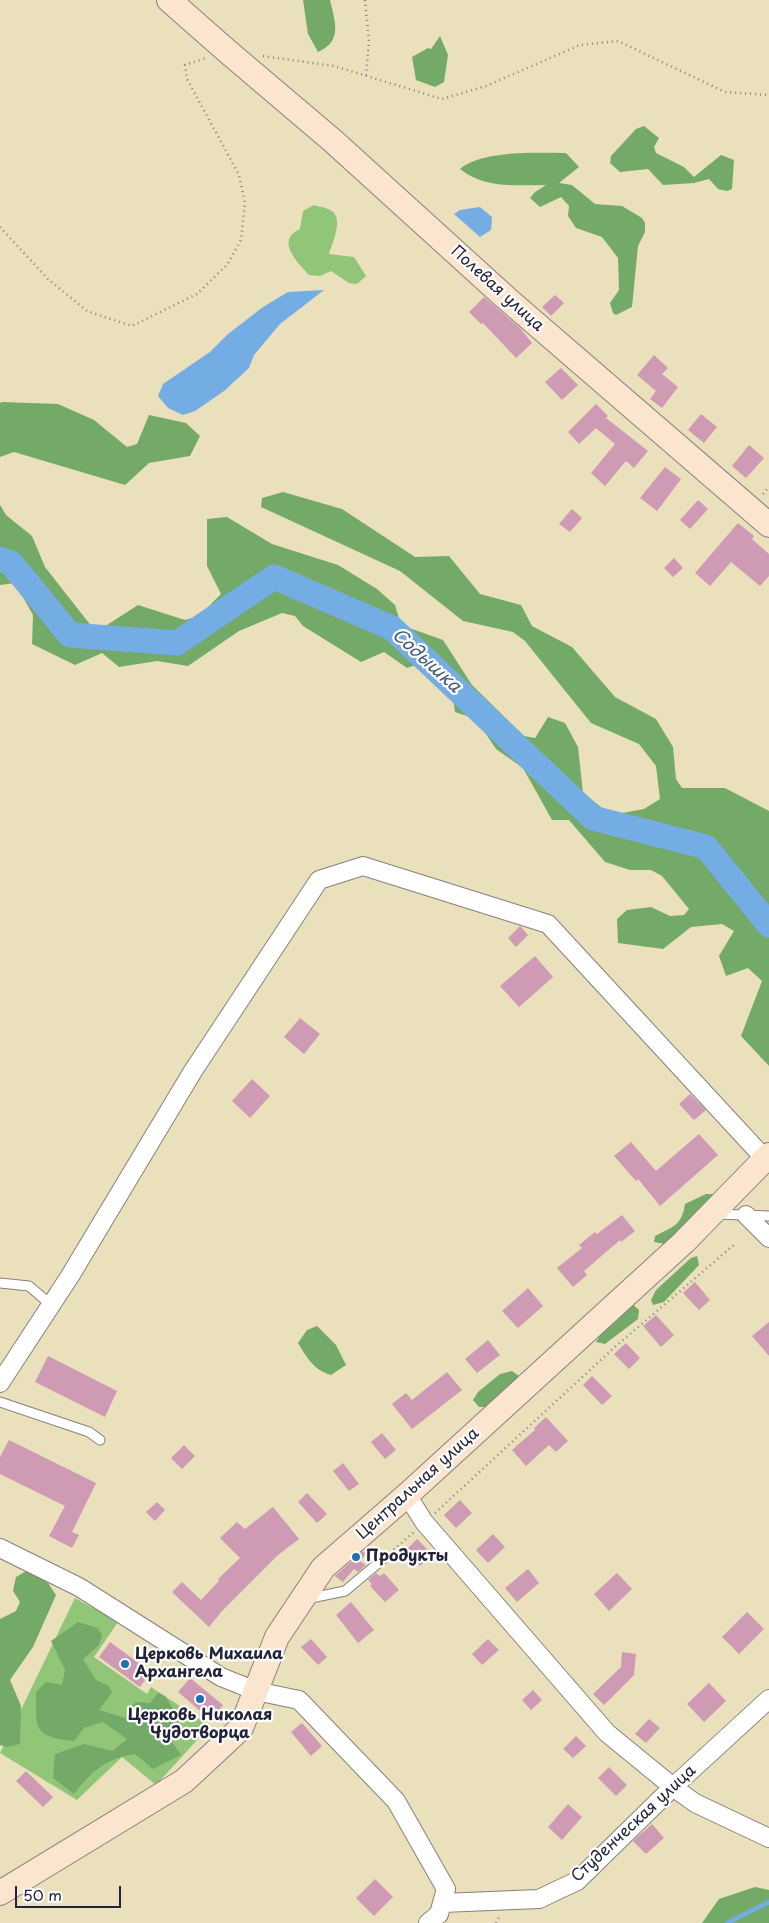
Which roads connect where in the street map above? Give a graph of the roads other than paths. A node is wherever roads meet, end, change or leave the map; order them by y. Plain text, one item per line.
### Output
1 (169, 0) edge
2 (769, 525) edge
3 (767, 1157) edge
4 (712, 1214) junction
5 (746, 1215) junction
6 (769, 1216) edge
7 (769, 1238) edge
8 (0, 1283) edge
9 (51, 1306) junction
10 (0, 1383) edge
11 (0, 1402) edge
12 (100, 1440) dead end
13 (407, 1495) junction
14 (0, 1548) edge
15 (382, 1560) road end
16 (301, 1600) junction
17 (256, 1691) junction
18 (769, 1699) edge
19 (673, 1788) junction
20 (769, 1838) edge
21 (0, 1893) edge
22 (442, 1903) junction
23 (428, 1923) edge

1 - 2 street, Полевая улица
3 - 4 street, Центральная улица
3 - 9 street
4 - 5 lane
4 - 13 street, Центральная улица
5 - 6 lane
5 - 7 street
8 - 9 lane
9 - 10 street
11 - 12 lane
13 - 16 street, Центральная улица
13 - 19 street
14 - 17 street
15 - 16 lane
16 - 17 street, Центральная улица
17 - 21 street, Центральная улица
17 - 22 street
18 - 19 street, Студенческая улица
19 - 20 street
19 - 22 street, Студенческая улица
22 - 23 street

